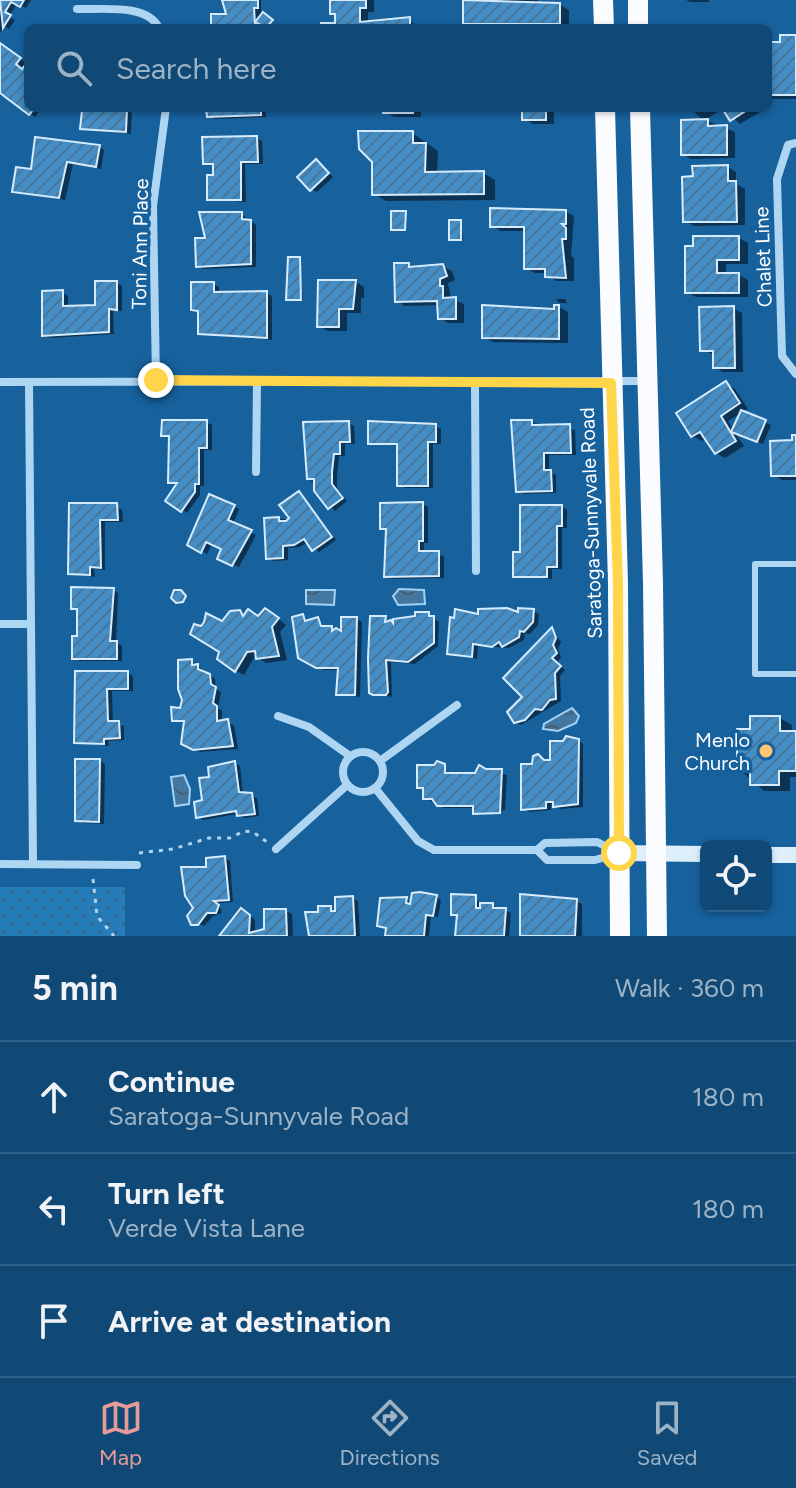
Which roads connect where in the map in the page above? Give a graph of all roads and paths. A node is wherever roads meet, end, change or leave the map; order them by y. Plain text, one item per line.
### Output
1 (603, 0) edge
2 (638, 0) edge
3 (77, 9) dead end
4 (157, 24) edge
5 (604, 24) edge
6 (638, 24) edge
7 (165, 112) edge
8 (605, 112) edge
9 (640, 112) edge
10 (796, 143) edge
11 (796, 374) edge
12 (156, 380) junction
13 (257, 381) junction
14 (646, 381) junction
15 (0, 382) edge
16 (29, 382) junction
17 (475, 383) junction
18 (611, 383) junction
19 (256, 472) dead end
20 (796, 564) edge
21 (476, 571) dead end
22 (0, 624) edge
23 (29, 624) junction
24 (796, 674) edge
25 (457, 705) dead end
26 (278, 716) dead end
27 (350, 756) junction
28 (380, 761) junction
29 (347, 785) junction
30 (375, 788) junction
31 (276, 849) joint
32 (537, 850) junction
33 (619, 853) junction
34 (656, 853) junction
35 (700, 854) edge
36 (772, 855) edge
37 (796, 855) edge
38 (0, 864) edge
39 (33, 864) junction
40 (137, 865) joint
41 (93, 879) dead end
42 (114, 936) edge
43 (620, 936) edge
44 (657, 936) edge

1 - 5 main road
2 - 6 main road
3 - 4 street
7 - 12 street, Toni Ann Place
8 - 18 main road, Saratoga-Sunnyvale Road
9 - 14 main road
10 - 11 street, Chalet Line
12 - 13 street
12 - 16 street
13 - 17 street
13 - 19 street
14 - 18 street
14 - 34 main road
15 - 16 street
16 - 23 street
17 - 18 street
17 - 21 street
18 - 33 main road, Saratoga-Sunnyvale Road
20 - 24 lane
22 - 23 street
23 - 39 street
25 - 28 street
26 - 27 street
27 - 28 street
27 - 29 street
28 - 30 street
29 - 30 street
29 - 31 street
30 - 32 street
31 - 40 path
32 - 33 street
32 - 33 street
33 - 34 street
33 - 43 main road, Saratoga-Sunnyvale Road
34 - 35 street
34 - 44 main road
36 - 37 street
38 - 39 street
39 - 40 street
41 - 42 path

